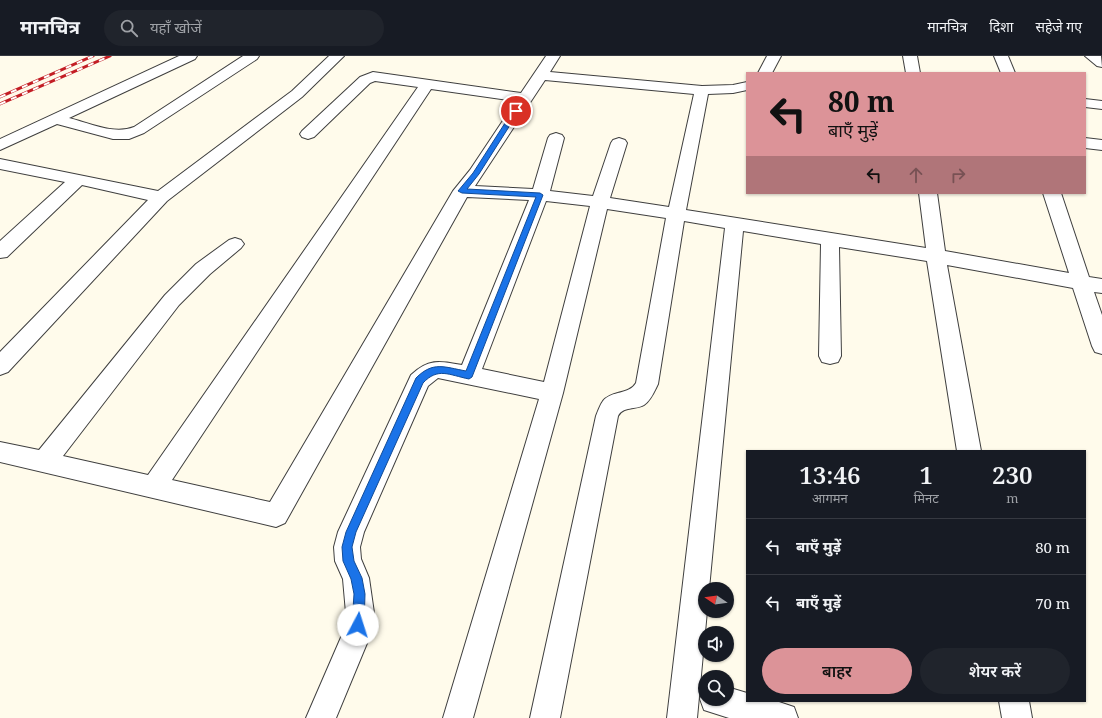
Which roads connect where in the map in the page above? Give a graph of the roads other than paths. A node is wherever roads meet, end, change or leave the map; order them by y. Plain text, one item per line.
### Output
1 (190, 56) edge
2 (252, 56) edge
3 (337, 56) edge
4 (553, 56) edge
5 (774, 56) edge
6 (910, 56) edge
7 (1001, 56) edge
8 (1092, 56) edge
9 (1102, 63) edge
10 (766, 72) edge
11 (913, 72) edge
12 (1008, 72) edge
13 (540, 75) junction
14 (428, 84) junction
15 (746, 86) edge
16 (702, 90) junction
17 (524, 98) junction
18 (1086, 103) edge
19 (1102, 105) edge
20 (54, 119) junction
21 (308, 134) dead end
22 (556, 138) dead end
23 (1086, 143) edge
24 (619, 144) dead end
25 (1102, 144) edge
26 (0, 145) edge
27 (0, 164) edge
28 (78, 178) junction
29 (462, 191) junction
30 (928, 194) edge
31 (1052, 194) edge
32 (540, 195) junction
33 (161, 197) junction
34 (600, 202) junction
35 (676, 214) junction
36 (735, 223) junction
37 (0, 229) edge
38 (22, 232) junction
39 (830, 238) junction
40 (235, 244) dead end
41 (0, 252) edge
42 (936, 256) junction
43 (1080, 282) junction
44 (1102, 286) edge
45 (1102, 346) edge
46 (830, 356) dead end
47 (0, 366) edge
48 (469, 375) junction
49 (552, 393) junction
50 (969, 450) edge
51 (0, 452) edge
52 (44, 462) junction
53 (154, 487) junction
54 (691, 702) edge
55 (1014, 702) edge
56 (734, 704) edge
57 (321, 718) edge
58 (458, 718) edge
59 (545, 718) edge
60 (783, 718) edge
61 (1017, 718) edge

1 - 20 street
2 - 20 street
3 - 33 street
4 - 13 street
5 - 10 street
6 - 11 street
7 - 12 street
8 - 9 street
13 - 16 street
13 - 17 street
14 - 17 street
14 - 21 street
14 - 53 street
15 - 16 street
16 - 35 street
17 - 29 street
18 - 19 street
20 - 26 street
22 - 32 street
23 - 25 street
24 - 34 street
27 - 28 street
28 - 33 street
28 - 38 street
29 - 32 street
29 - 53 street
30 - 42 street
31 - 43 street
32 - 34 street
32 - 48 street
33 - 47 street
34 - 35 street
34 - 49 street
35 - 36 street
35 - 59 street
36 - 39 street
36 - 54 street
37 - 38 street
38 - 41 street
39 - 42 street
39 - 46 street
40 - 52 street
42 - 43 street
42 - 50 street
43 - 44 street
43 - 45 street
48 - 49 street
48 - 57 street
49 - 58 street
51 - 52 street
52 - 53 street
55 - 61 street
56 - 60 street

